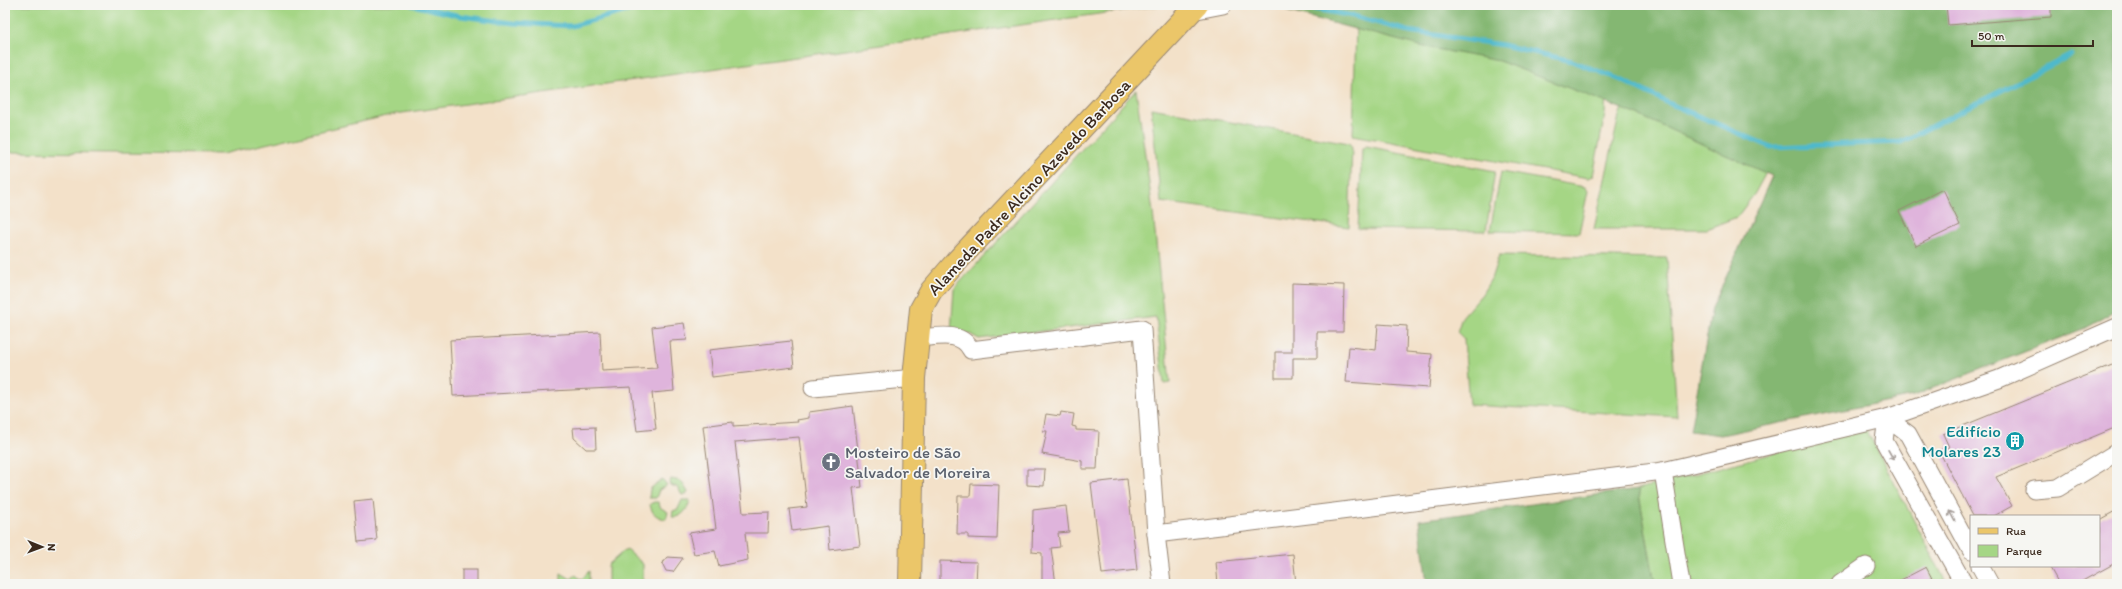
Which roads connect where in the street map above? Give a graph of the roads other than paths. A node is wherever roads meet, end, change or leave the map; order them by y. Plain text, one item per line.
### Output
1 (1223, 5) edge
2 (1194, 8) edge
3 (2117, 327) edge
4 (918, 338) junction
5 (914, 378) junction
6 (813, 388) dead end
7 (1887, 418) junction
8 (2117, 452) edge
9 (1662, 471) junction
10 (2034, 490) dead end
11 (1156, 534) junction
12 (1970, 548) edge
13 (1866, 566) dead end
14 (1981, 567) edge
15 (910, 584) edge
16 (1162, 584) edge
17 (1681, 584) edge
18 (1840, 584) edge
19 (1964, 584) edge
20 (1990, 584) edge

1 - 2 street
2 - 4 main road, Alameda Padre Alcino Azevedo Barbosa
3 - 7 street
4 - 5 main road, Alameda Padre Alcino Azevedo Barbosa
4 - 11 street
5 - 6 street
5 - 15 main road, Alameda Padre Alcino Azevedo Barbosa
7 - 9 street
12 -> 7 street
7 -> 19 street
8 - 10 street
9 - 11 street
9 - 17 street
11 - 16 street
13 - 18 street
14 - 20 street

